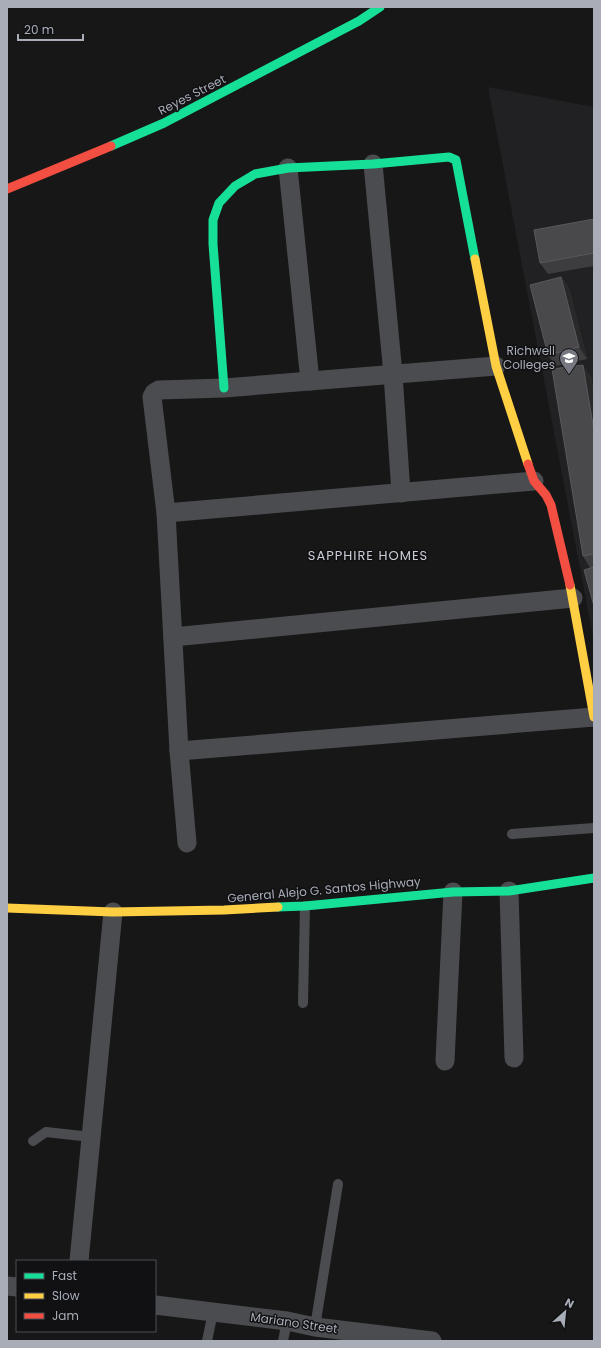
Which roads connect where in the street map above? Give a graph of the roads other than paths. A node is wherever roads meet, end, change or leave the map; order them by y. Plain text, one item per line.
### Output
1 (380, 7) edge
2 (373, 164) junction
3 (288, 168) junction
4 (7, 189) edge
5 (496, 366) junction
6 (393, 374) junction
7 (310, 381) junction
8 (224, 388) junction
9 (534, 481) junction
10 (401, 493) junction
11 (166, 513) junction
12 (573, 598) junction
13 (173, 637) junction
14 (594, 717) edge
15 (179, 751) junction
16 (594, 828) edge
17 (512, 834) dead end
18 (187, 842) dead end
19 (594, 878) edge
20 (509, 891) junction
21 (453, 892) junction
22 (305, 906) junction
23 (7, 908) edge
24 (113, 912) junction
25 (303, 1003) dead end
26 (514, 1058) dead end
27 (445, 1061) dead end
28 (91, 1138) junction
29 (33, 1141) dead end
30 (338, 1184) dead end
31 (79, 1260) edge
32 (156, 1305) edge
33 (213, 1312) junction
34 (287, 1321) junction
35 (315, 1327) junction
36 (207, 1341) edge
37 (283, 1341) edge
38 (432, 1341) edge

1 - 4 street, Reyes Street
2 - 3 street
2 - 5 street
2 - 6 street
3 - 7 street
3 - 8 street
5 - 6 street
5 - 9 street
6 - 7 street
6 - 10 street
7 - 8 street
8 - 11 street
9 - 10 street
9 - 12 street
10 - 11 street
11 - 13 street
12 - 13 street
12 - 14 street
13 - 15 street
14 - 15 street
15 - 18 street
16 - 17 lane
19 - 20 street, General Alejo G. Santos Highway
20 - 21 street, General Alejo G. Santos Highway
20 - 26 street
21 - 22 street, General Alejo G. Santos Highway
21 - 27 street
22 - 24 street, General Alejo G. Santos Highway
22 - 25 lane
23 - 24 street, General Alejo G. Santos Highway
24 - 28 street
28 - 29 lane
28 - 31 street
30 - 35 lane
32 - 33 street, Mariano Street
33 - 34 street, Mariano Street
33 - 36 lane
34 - 35 street, Mariano Street
34 - 37 lane
35 - 38 street, Mariano Street

